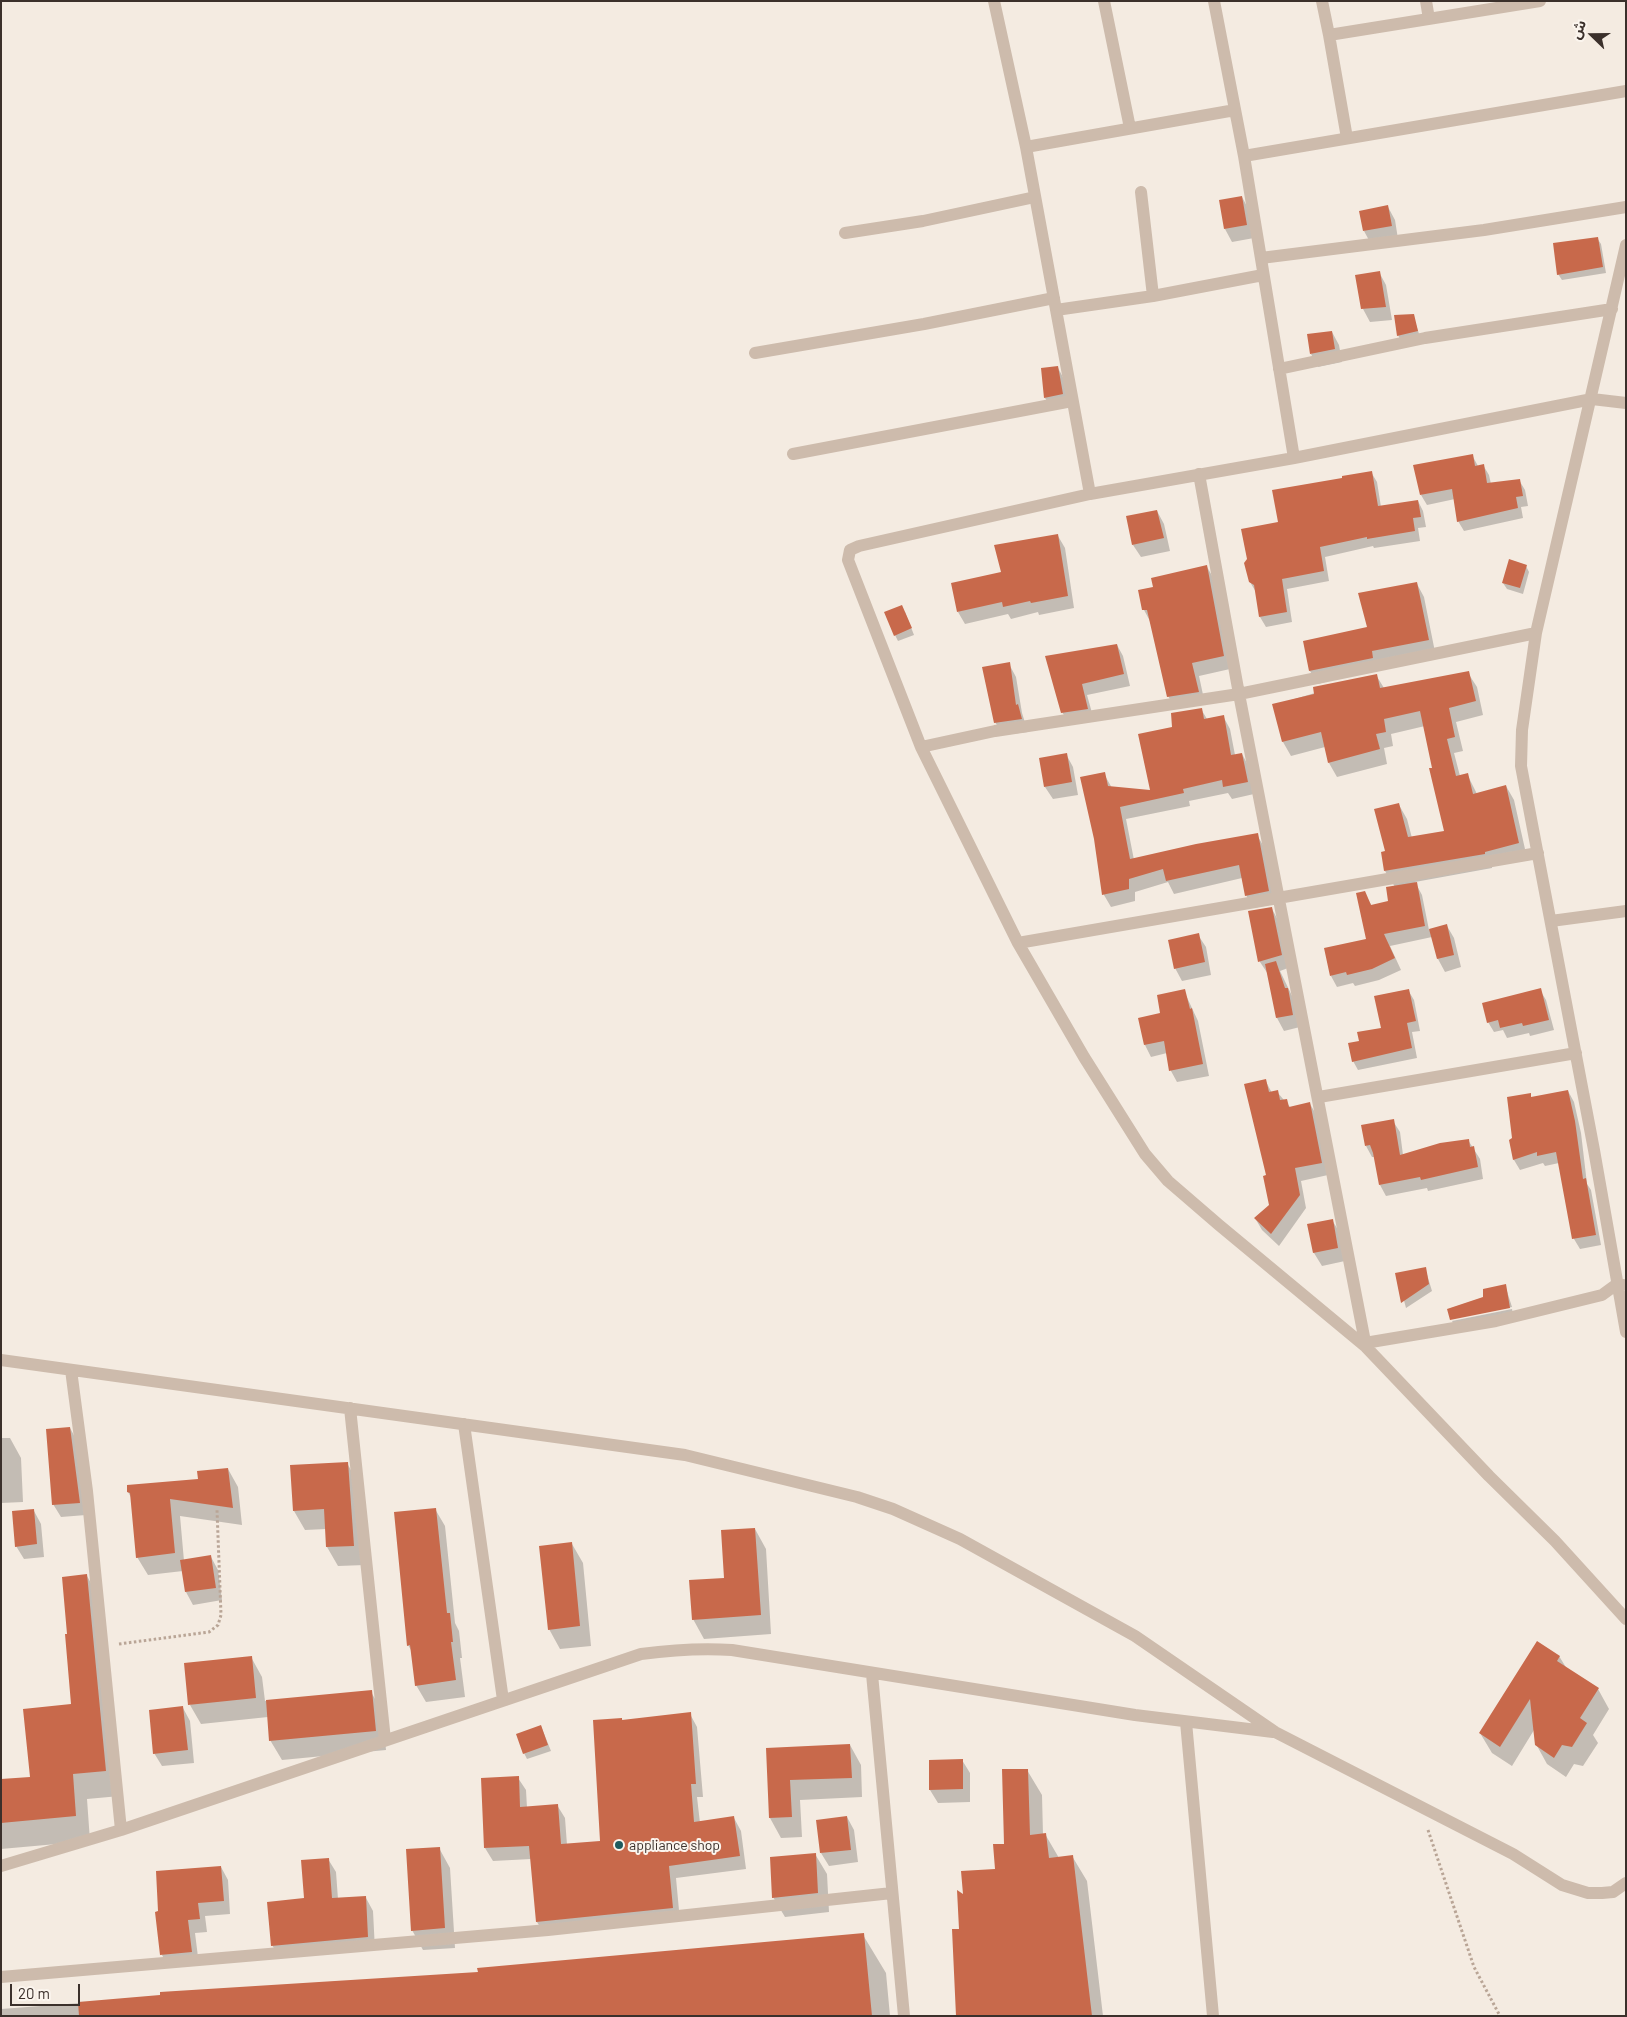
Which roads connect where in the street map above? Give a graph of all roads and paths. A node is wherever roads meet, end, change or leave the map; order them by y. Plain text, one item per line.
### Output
1 (994, 1) edge
2 (1104, 1) edge
3 (1214, 1) edge
4 (1322, 1) edge
5 (1426, 1) edge
6 (1532, 2) edge
7 (1429, 19) junction
8 (1329, 35) junction
9 (1626, 91) edge
10 (1235, 110) junction
11 (1130, 128) junction
12 (1347, 138) junction
13 (1026, 146) junction
14 (1244, 156) junction
15 (1141, 192) dead end
16 (1035, 197) junction
17 (1626, 207) edge
18 (845, 233) dead end
19 (1626, 245) edge
20 (1261, 258) junction
21 (1264, 275) junction
22 (1153, 296) junction
23 (1055, 304) junction
24 (1612, 309) junction
25 (755, 353) dead end
26 (1279, 369) junction
27 (1592, 399) junction
28 (1072, 401) junction
29 (1626, 403) edge
30 (793, 454) dead end
31 (1294, 458) junction
32 (1199, 474) junction
33 (1090, 494) junction
34 (1536, 633) junction
35 (1239, 694) junction
36 (921, 747) junction
37 (1538, 853) junction
38 (1280, 899) junction
39 (1626, 911) edge
40 (1551, 921) junction
41 (1018, 943) junction
42 (1576, 1053) junction
43 (1319, 1097) junction
44 (1621, 1285) edge
45 (1626, 1332) edge
46 (1366, 1345) junction
47 (1, 1360) edge
48 (71, 1370) junction
49 (350, 1408) junction
50 (464, 1424) junction
51 (217, 1510) dead end
52 (1626, 1619) edge
53 (101, 1646) junction
54 (872, 1674) junction
55 (503, 1700) junction
56 (1186, 1722) junction
57 (1275, 1732) junction
58 (385, 1740) junction
59 (1420, 1806) junction
60 (120, 1830) junction
61 (1, 1866) edge
62 (1626, 1884) edge
63 (892, 1893) junction
64 (1, 1977) edge
65 (904, 2016) edge
66 (1213, 2016) edge
67 (1500, 2016) edge

1 - 13 street
2 - 11 street
3 - 10 street
4 - 8 street
5 - 7 street
6 - 7 street
7 - 8 street
8 - 12 street
9 - 12 street
10 - 11 street
10 - 14 street
11 - 13 street
12 - 14 street
13 - 16 street
14 - 20 street
15 - 22 street
16 - 18 street
16 - 23 street
17 - 20 street
19 - 24 street
20 - 21 street
21 - 22 street
21 - 26 street
22 - 23 street
23 - 25 street
23 - 28 street
24 - 26 street
24 - 27 street
26 - 31 street
27 - 29 street
27 - 31 street
27 - 34 street
28 - 30 street
28 - 33 street
31 - 32 street
32 - 33 street
32 - 35 street
33 - 36 street
34 - 35 street
34 - 37 street
35 - 36 street
35 - 38 street
36 - 41 street
37 - 38 street
37 - 40 street
38 - 41 street
38 - 43 street
39 - 40 street
40 - 42 street
41 - 46 street
42 - 43 street
42 - 44 street
43 - 46 street
44 - 45 street
44 - 46 street
46 - 52 street
47 - 48 street
48 - 49 street
48 - 53 street
49 - 50 street
49 - 58 street
50 - 55 street
50 - 57 street
51 - 53 path
53 - 60 street
54 - 55 street
54 - 56 street
54 - 63 street
55 - 58 street
56 - 57 street
56 - 66 street
57 - 59 street
58 - 60 street
59 - 62 street
59 - 67 path
60 - 61 street
63 - 64 street
63 - 65 street

